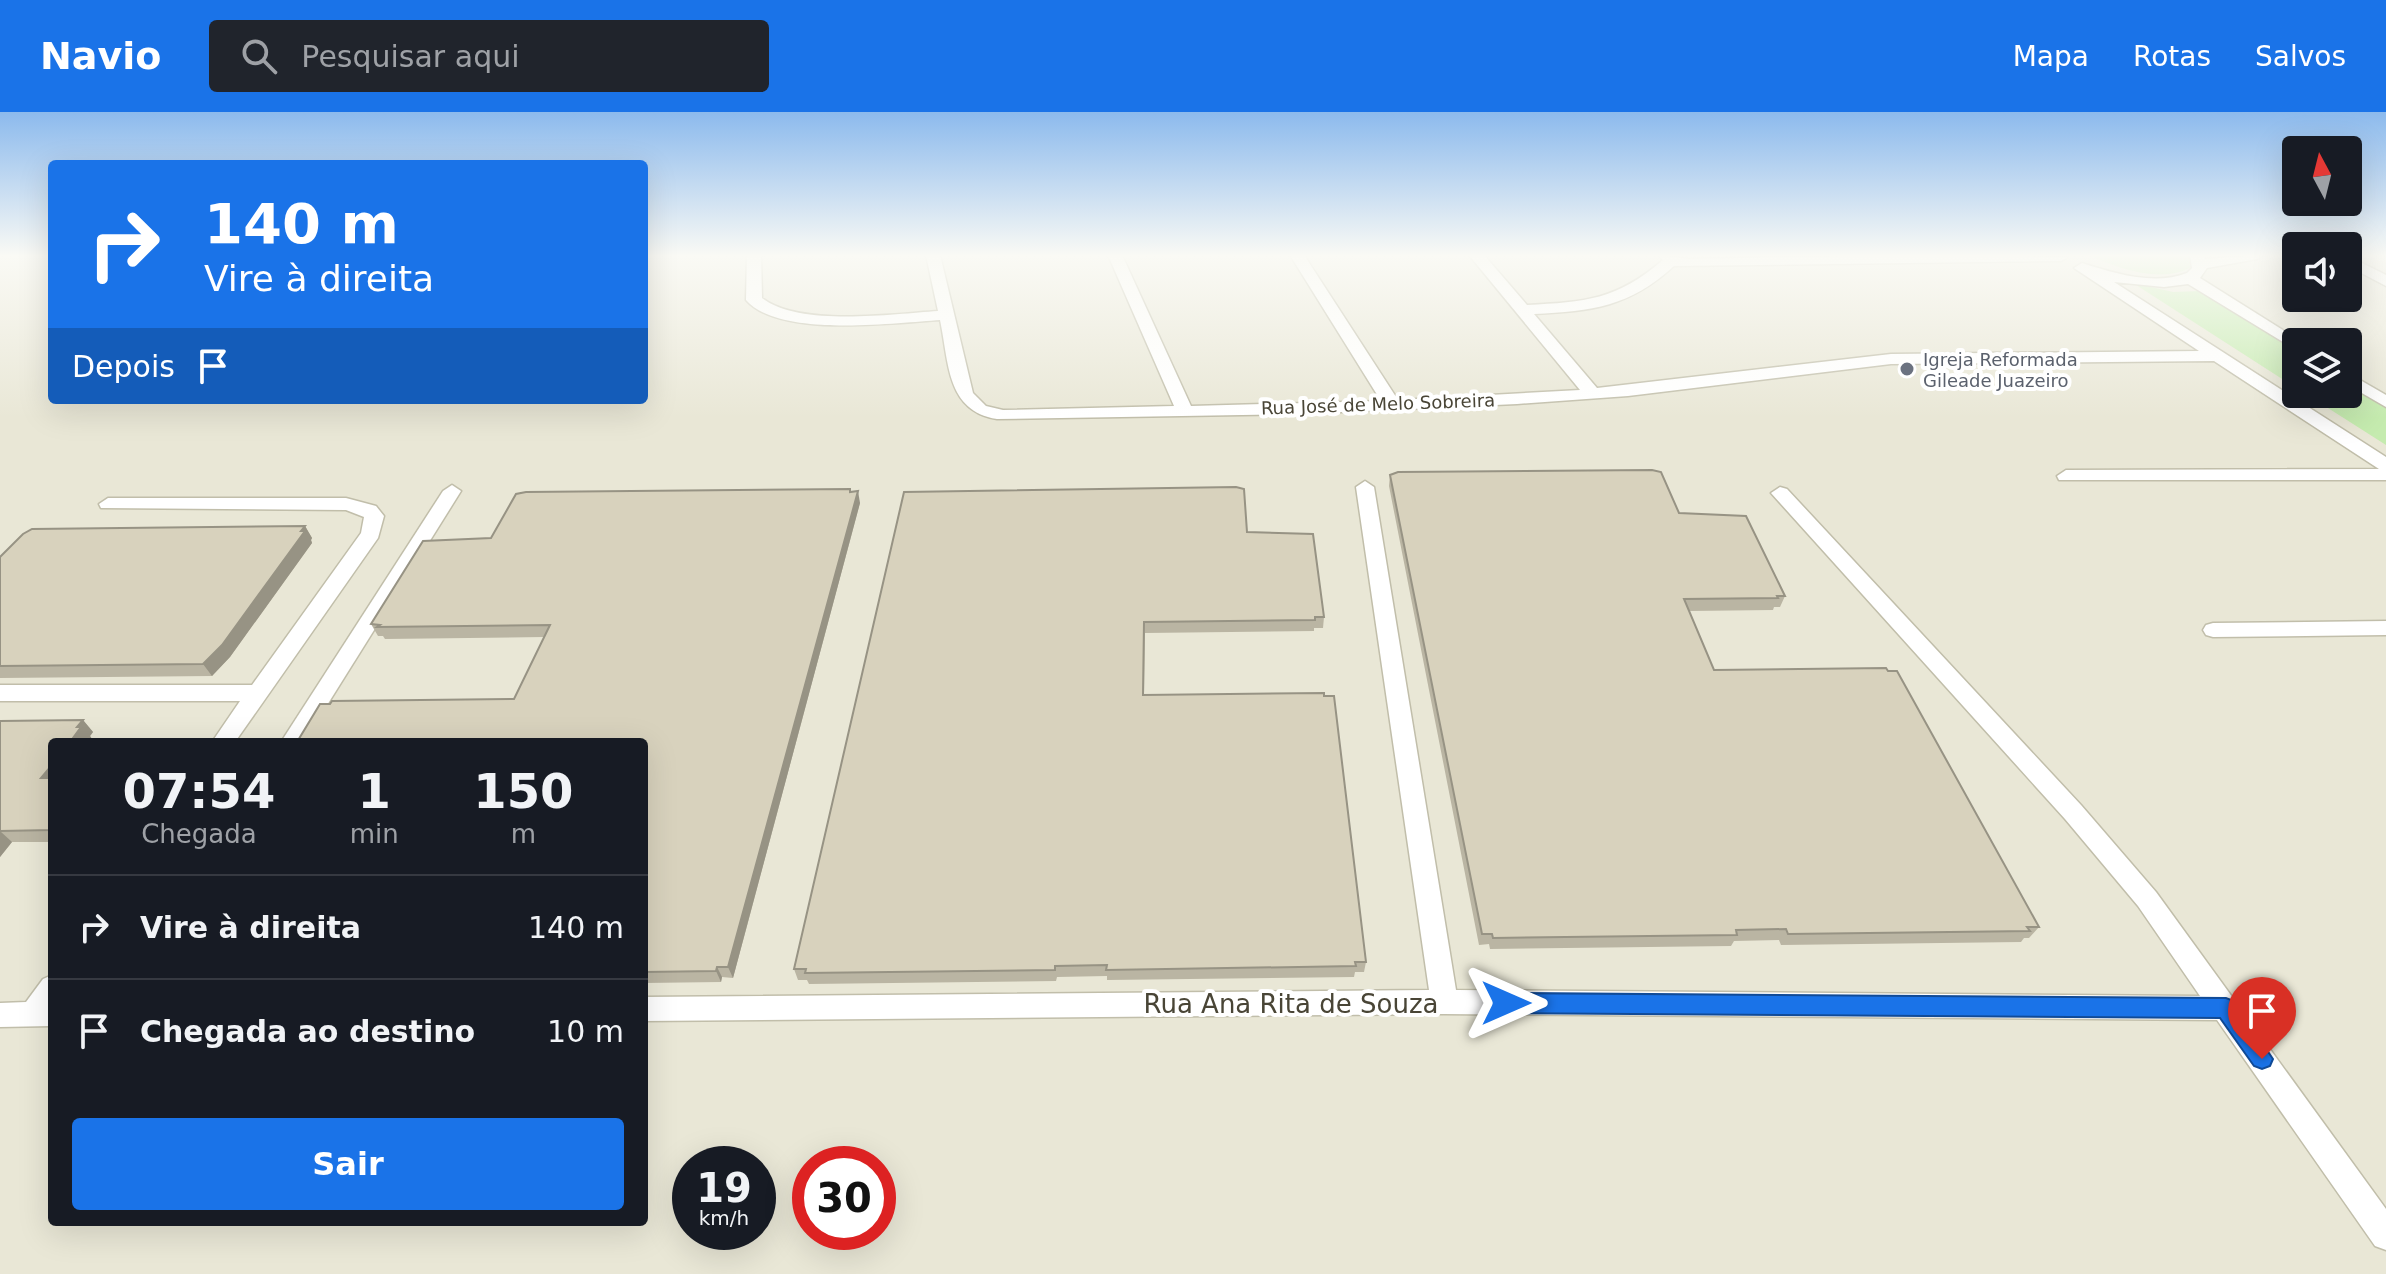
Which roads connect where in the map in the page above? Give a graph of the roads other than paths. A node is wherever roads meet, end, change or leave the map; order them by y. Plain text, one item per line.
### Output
1 (764, 309) edge
2 (945, 309) edge
3 (1139, 309) edge
4 (1332, 309) edge
5 (1533, 309) edge
6 (2145, 309) edge
7 (2239, 309) edge
8 (1523, 310) joint
9 (946, 315) junction
10 (2282, 336) edge
11 (2217, 356) junction
12 (2362, 387) edge
13 (1593, 394) junction
14 (2386, 402) edge
15 (1392, 404) junction
16 (1185, 411) junction
17 (2386, 465) edge
18 (2386, 474) edge
19 (2066, 476) dead end
20 (1365, 487) dead end
21 (452, 491) dead end
22 (1780, 493) dead end
23 (108, 504) dead end
24 (2386, 628) edge
25 (2213, 630) dead end
26 (0, 693) edge
27 (257, 693) junction
28 (226, 738) edge
29 (295, 738) edge
30 (1444, 1002) junction
31 (2226, 1008) junction
32 (648, 1009) edge
33 (43, 1014) edge
34 (0, 1015) edge
35 (2386, 1235) edge

1 - 9 street
2 - 9 street, Rua José de Melo Sobreira
3 - 16 street
4 - 15 street
5 - 8 street
6 - 11 street
7 - 10 street
8 - 13 street
9 - 16 street, Rua José de Melo Sobreira
11 - 13 street, Rua José de Melo Sobreira
11 - 17 street
12 - 14 street
13 - 15 street, Rua José de Melo Sobreira
15 - 16 street, Rua José de Melo Sobreira
18 - 19 street
20 - 30 street
21 - 29 street
22 - 31 street
23 - 27 street
24 - 25 street
26 - 27 street
27 - 28 street
30 - 31 street, Rua Ana Rita de Souza
30 - 32 street, Rua Ana Rita de Souza
31 - 35 street
33 - 34 street

